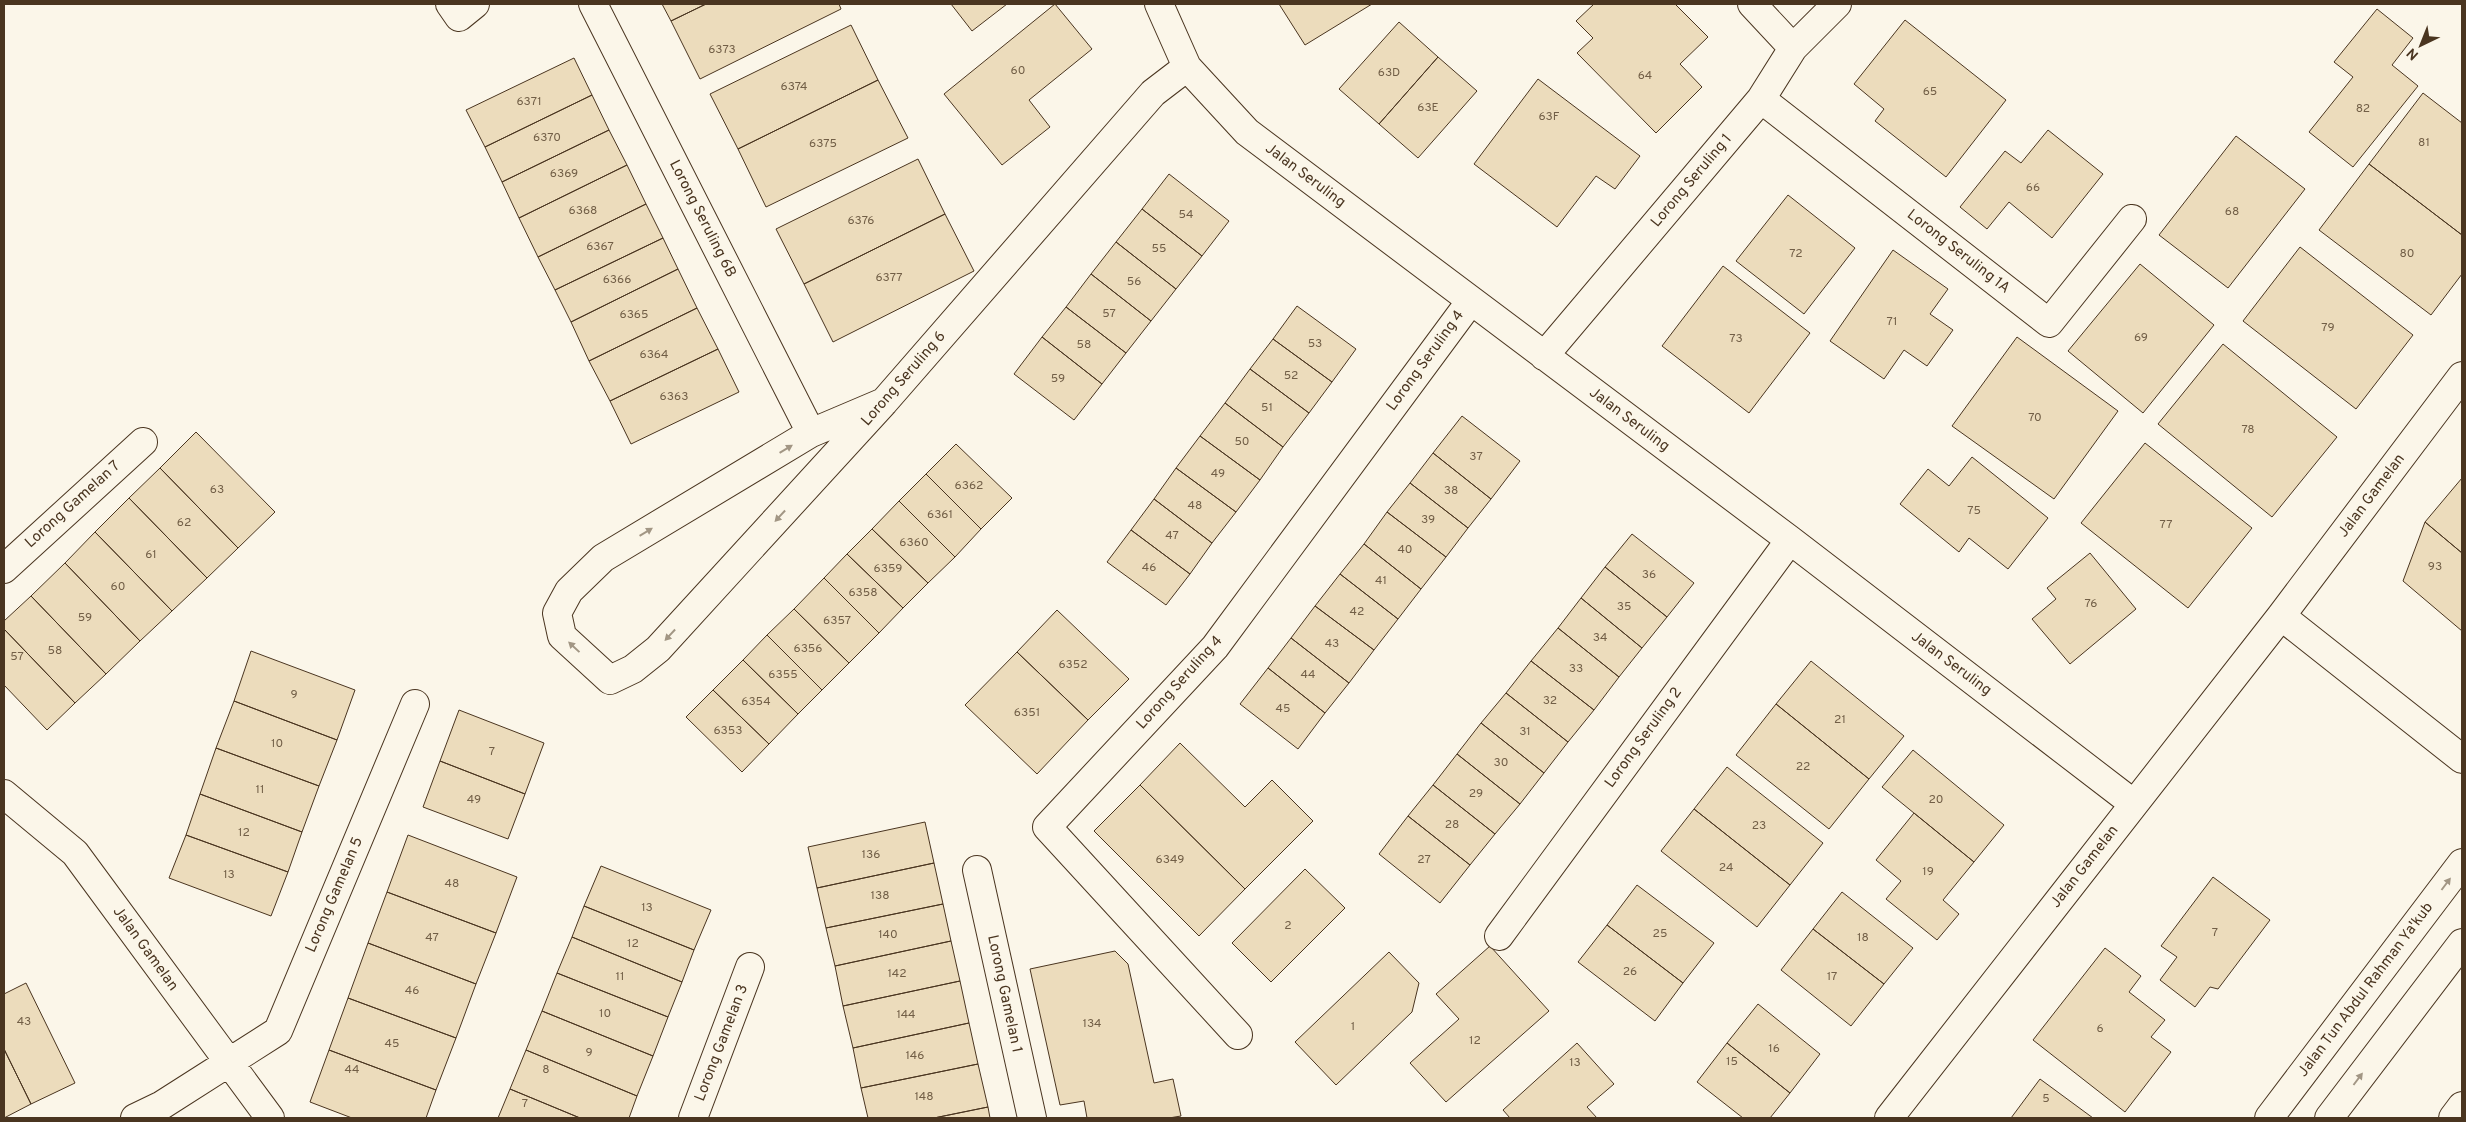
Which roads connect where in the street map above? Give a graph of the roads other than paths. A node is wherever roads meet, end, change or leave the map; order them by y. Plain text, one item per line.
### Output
1 (450, 4) edge
2 (476, 4) edge
3 (593, 4) edge
4 (1159, 4) edge
5 (1752, 4) edge
6 (1837, 4) edge
7 (1793, 48) junction
8 (1187, 67) junction
9 (1761, 99) junction
10 (2132, 219) dead end
11 (1470, 302) junction
12 (1544, 356) junction
13 (2462, 376) edge
14 (884, 402) junction
15 (811, 434) junction
16 (143, 442) dead end
17 (1790, 540) junction
18 (4, 569) edge
19 (2281, 616) junction
20 (415, 704) dead end
21 (2462, 759) edge
22 (4, 794) edge
23 (2134, 804) junction
24 (2462, 863) edge
25 (977, 870) dead end
26 (1499, 936) dead end
27 (2462, 943) edge
28 (750, 967) dead end
29 (1238, 1035) dead end
30 (228, 1063) junction
31 (2462, 1106) edge
32 (136, 1118) edge
33 (270, 1118) edge
34 (693, 1118) edge
35 (1032, 1118) edge
36 (1889, 1118) edge
37 (2269, 1118) edge
38 (2329, 1118) edge
39 (2453, 1118) edge

1 - 2 street
3 - 15 street, Lorong Seruling 6B
4 - 8 street, Jalan Seruling
5 - 7 street
6 - 7 street, Lorong Seruling 1
7 - 9 street, Lorong Seruling 1
8 - 11 street, Jalan Seruling
8 - 14 street, Lorong Seruling 6
9 - 10 street, Lorong Seruling 1A
9 - 12 street, Lorong Seruling 1
11 - 12 street, Jalan Seruling
11 - 29 street, Lorong Seruling 4
12 - 17 street, Jalan Seruling
13 - 19 street, Jalan Gamelan
14 - 15 street
14 -> 15 street, Lorong Seruling 6
16 - 18 street, Lorong Gamelan 7
17 - 23 street, Jalan Seruling
17 - 26 street, Lorong Seruling 2
19 - 21 street
19 - 23 street, Jalan Gamelan
20 - 30 street, Lorong Gamelan 5
22 - 30 street, Jalan Gamelan
23 - 36 street, Jalan Gamelan
37 -> 24 street, Jalan Tun Abdul Rahman Ya'kub
25 - 35 street, Lorong Gamelan 1
38 -> 27 street
28 - 34 street, Lorong Gamelan 3
30 - 32 street, Lorong Gamelan 5
30 - 33 street, Jalan Gamelan
31 - 39 street

